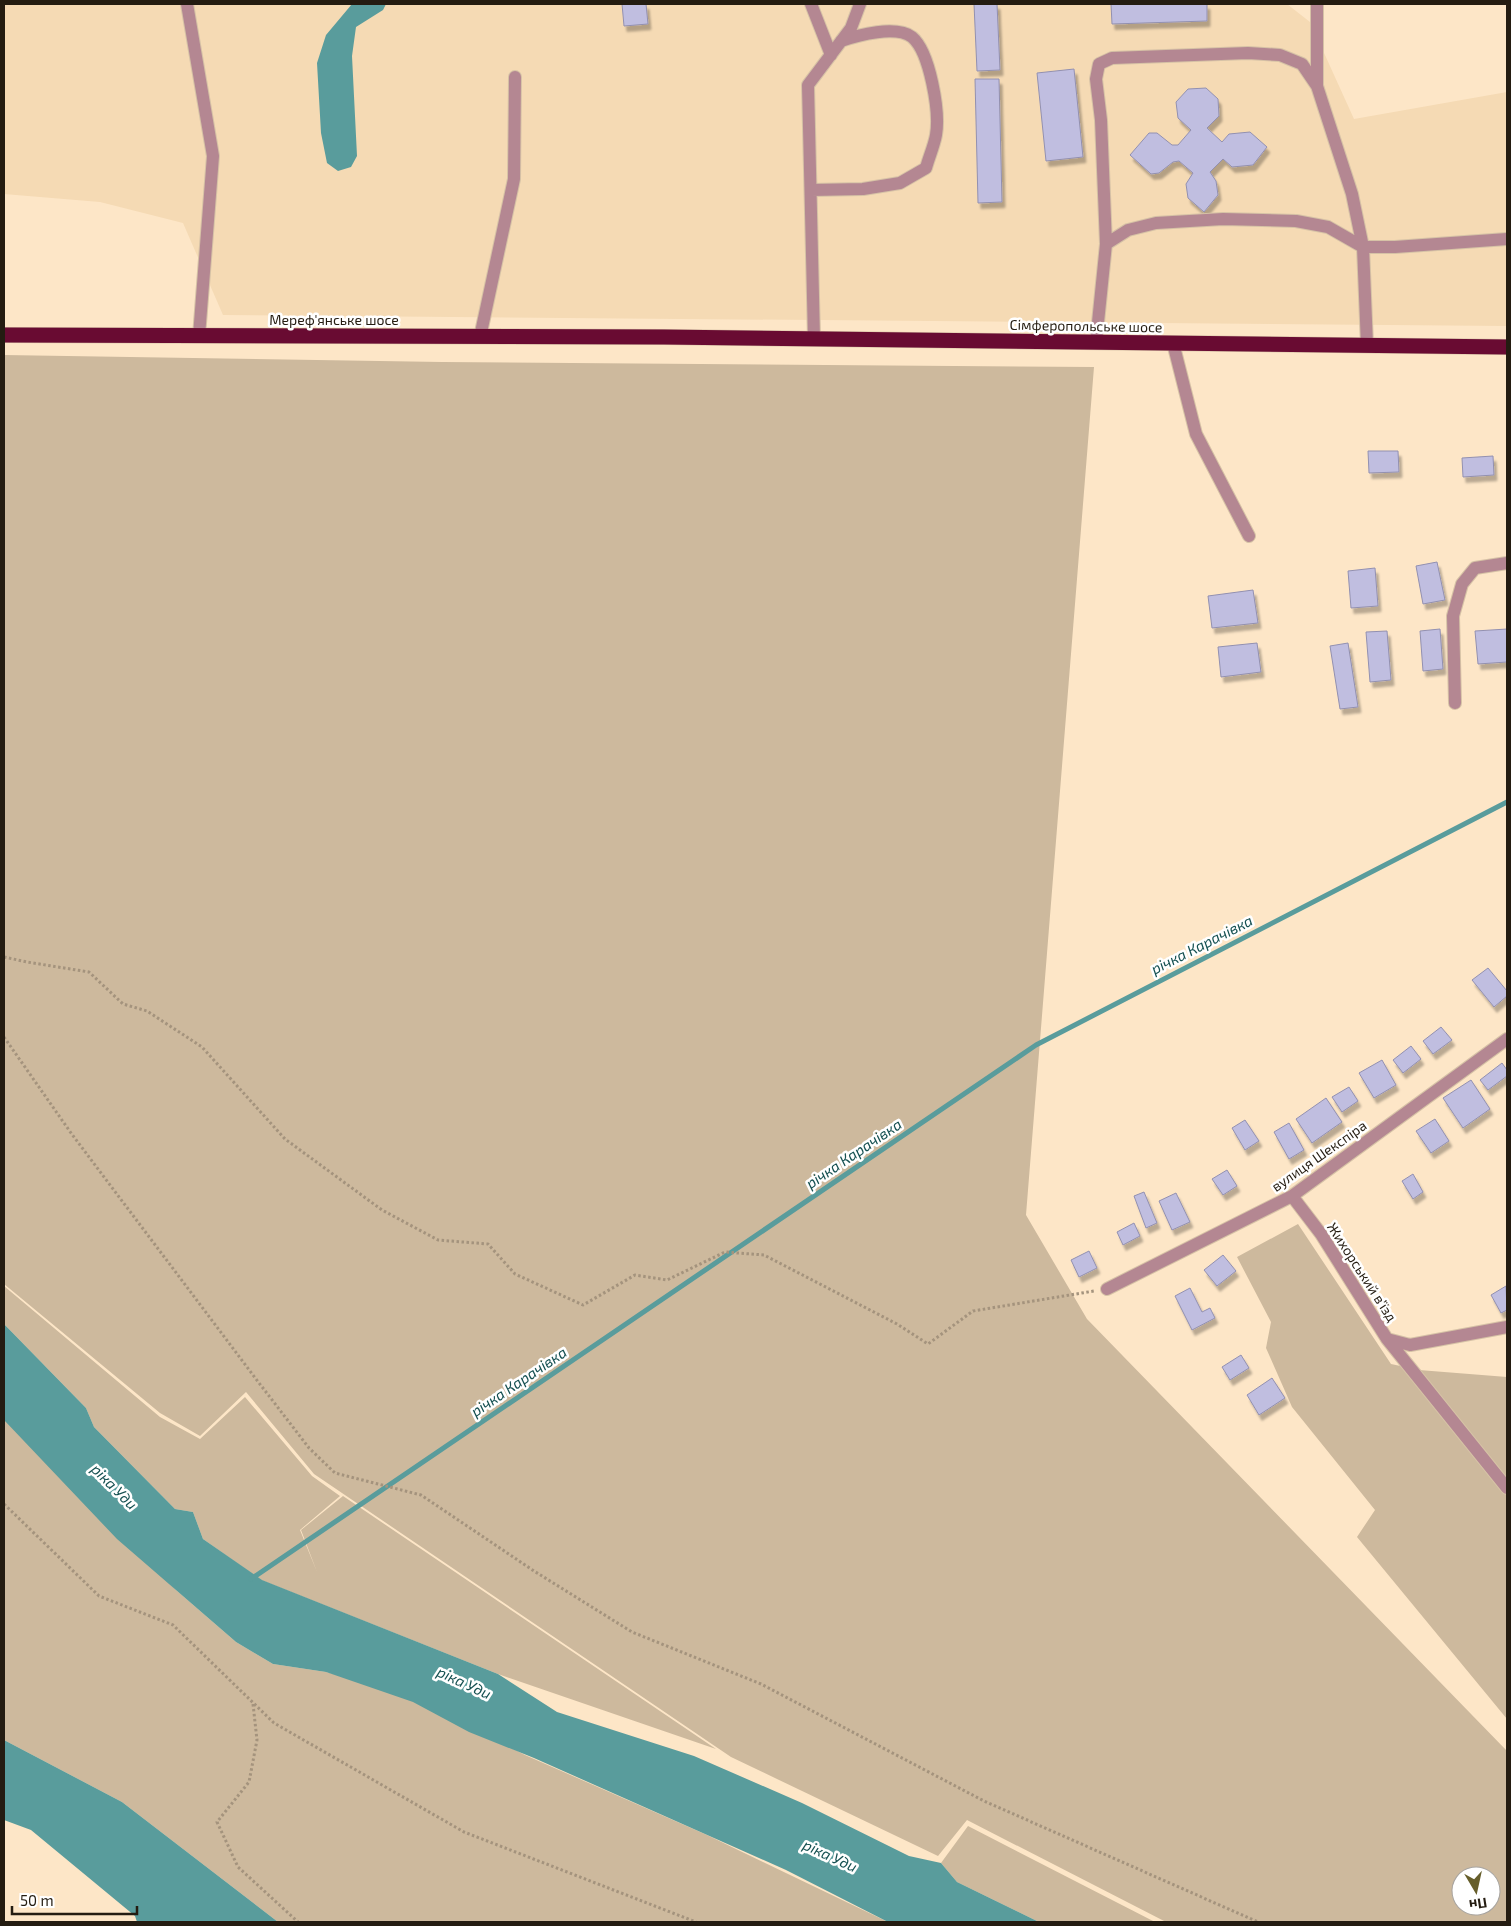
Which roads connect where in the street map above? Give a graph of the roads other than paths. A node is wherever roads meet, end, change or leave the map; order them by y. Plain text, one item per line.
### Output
1 (187, 4) edge
2 (810, 4) edge
3 (860, 4) edge
4 (1317, 4) edge
5 (842, 41) junction
6 (831, 55) junction
7 (515, 77) dead end
8 (1317, 86) junction
9 (811, 190) junction
10 (1507, 239) edge
11 (1106, 244) junction
12 (1363, 247) junction
13 (4, 335) edge
14 (198, 336) junction
15 (480, 337) junction
16 (664, 338) joint
17 (814, 339) junction
18 (1096, 342) junction
19 (1173, 343) junction
20 (1367, 345) junction
21 (1507, 347) edge
22 (1249, 536) dead end
23 (1507, 563) edge
24 (1455, 703) dead end
25 (1507, 1039) edge
26 (1292, 1196) junction
27 (1107, 1289) road end
28 (1507, 1327) edge
29 (1387, 1339) junction
30 (1507, 1488) edge

1 - 14 street
2 - 6 street
3 - 5 street
4 - 8 street
5 - 6 street
5 - 9 street
6 - 9 street
7 - 15 street
8 - 11 street
8 - 12 street
9 - 17 street
10 - 12 street
11 - 12 street
11 - 18 street
12 - 20 street
13 - 14 highway, Мереф'янське шосе
14 - 15 highway, Мереф'янське шосе
15 - 16 highway, Мереф'янське шосе
16 - 17 highway, Сімферопольське шосе
17 - 18 highway, Сімферопольське шосе
18 - 19 highway, Сімферопольське шосе
19 - 20 highway, Сімферопольське шосе
19 - 22 street
20 - 21 highway, Сімферопольське шосе
23 - 24 street
25 - 26 street, вулиця Шекспіра
26 - 27 street, вулиця Шекспіра
26 - 29 street, Жихорський в’їзд
28 - 29 street, Жихорський в’їзд
29 - 30 street

